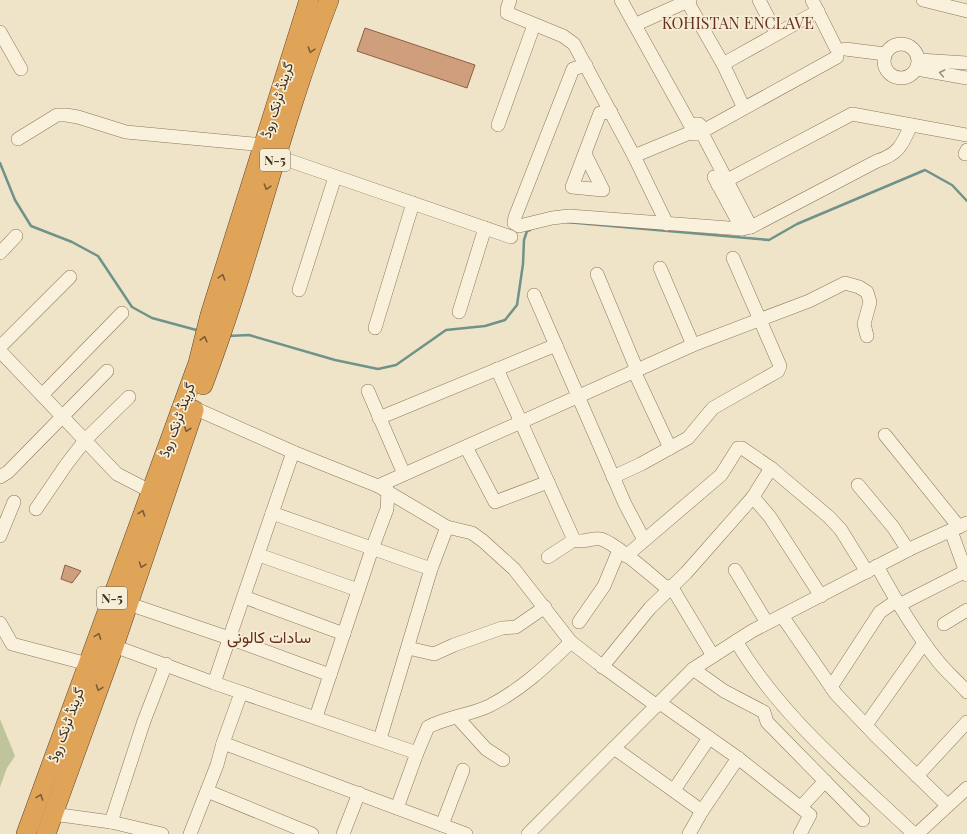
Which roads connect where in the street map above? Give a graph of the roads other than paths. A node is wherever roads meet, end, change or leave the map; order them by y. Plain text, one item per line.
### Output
1 (309, 0) edge
2 (329, 0) edge
3 (510, 0) edge
4 (621, 0) edge
5 (629, 0) edge
6 (759, 0) edge
7 (923, 0) edge
8 (688, 1) edge
9 (816, 4) edge
10 (967, 11) edge
11 (311, 21) junction
12 (641, 22) junction
13 (534, 25) junction
14 (0, 32) edge
15 (776, 33) junction
16 (839, 52) junction
17 (885, 58) junction
18 (967, 63) edge
19 (723, 64) junction
20 (918, 64) junction
21 (586, 66) junction
22 (21, 69) dead end
23 (967, 78) edge
24 (742, 104) junction
25 (611, 112) junction
26 (498, 125) dead end
27 (911, 125) junction
28 (697, 130) junction
29 (967, 135) edge
30 (18, 139) dead end
31 (269, 151) junction
32 (585, 154) dead end
33 (634, 156) junction
34 (335, 176) junction
35 (722, 183) junction
36 (413, 203) junction
37 (667, 224) junction
38 (485, 228) junction
39 (747, 228) junction
40 (16, 236) dead end
41 (511, 237) dead end
42 (0, 253) edge
43 (733, 258) dead end
44 (660, 268) dead end
45 (597, 274) dead end
46 (70, 277) dead end
47 (299, 290) dead end
48 (534, 295) dead end
49 (459, 312) dead end
50 (122, 313) dead end
51 (761, 319) junction
52 (375, 328) dead end
53 (867, 336) dead end
54 (556, 345) junction
55 (693, 345) junction
56 (0, 347) edge
57 (0, 351) edge
58 (204, 364) junction
59 (497, 369) junction
60 (636, 370) junction
61 (107, 371) dead end
62 (368, 390) dead end
63 (42, 395) junction
64 (577, 396) junction
65 (129, 397) dead end
66 (194, 408) junction
67 (63, 417) junction
68 (379, 418) junction
69 (520, 421) junction
70 (884, 435) dead end
71 (86, 439) junction
72 (466, 446) junction
73 (670, 448) junction
74 (293, 452) junction
75 (771, 468) junction
76 (404, 474) junction
77 (0, 477) edge
78 (613, 477) junction
79 (548, 482) junction
80 (858, 486) dead end
81 (383, 488) junction
82 (150, 491) junction
83 (753, 497) junction
84 (14, 502) dead end
85 (36, 509) dead end
86 (272, 514) junction
87 (447, 526) junction
88 (959, 527) edge
89 (0, 536) edge
90 (574, 540) junction
91 (644, 540) junction
92 (372, 549) junction
93 (908, 550) junction
94 (623, 553) junction
95 (259, 555) junction
96 (548, 557) dead end
97 (431, 569) junction
98 (872, 569) junction
99 (735, 570) dead end
100 (966, 573) edge
101 (670, 588) junction
102 (358, 590) junction
103 (821, 596) junction
104 (244, 597) junction
105 (897, 603) junction
106 (129, 604) junction
107 (545, 607) junction
108 (967, 610) edge
109 (782, 616) junction
110 (579, 622) dead end
111 (0, 623) edge
112 (767, 623) junction
113 (944, 624) dead end
114 (344, 634) junction
115 (229, 638) junction
116 (736, 641) junction
117 (571, 642) junction
118 (924, 643) junction
119 (114, 646) junction
120 (408, 648) junction
121 (713, 656) junction
122 (88, 664) junction
123 (166, 664) junction
124 (602, 667) junction
125 (693, 669) junction
126 (330, 675) junction
127 (214, 683) junction
128 (831, 687) junction
129 (967, 692) edge
130 (241, 693) junction
131 (658, 704) junction
132 (316, 717) junction
133 (457, 717) junction
134 (967, 722) edge
135 (866, 726) junction
136 (709, 738) junction
137 (380, 739) junction
138 (223, 743) junction
139 (614, 748) junction
140 (417, 753) junction
141 (738, 758) junction
142 (503, 760) dead end
143 (462, 770) dead end
144 (917, 776) junction
145 (825, 782) junction
146 (967, 788) edge
147 (674, 790) junction
148 (207, 791) junction
149 (359, 793) junction
150 (948, 805) junction
151 (801, 807) junction
152 (397, 808) junction
153 (702, 811) junction
154 (53, 814) junction
155 (862, 820) dead end
156 (111, 822) junction
157 (442, 825) junction
158 (26, 834) edge
159 (46, 834) edge
160 (162, 834) edge
161 (190, 834) edge
162 (312, 834) edge
163 (343, 834) edge
164 (466, 834) edge
165 (528, 834) edge
166 (688, 834) edge
167 (800, 834) edge
168 (915, 834) edge

1 - 11 highway, گرینڈ ٹرنک روڈ / N-5
2 - 11 highway, گرینڈ ٹرنک روڈ / N-5
3 - 13 street
4 - 28 street
5 - 12 street
6 - 15 street
7 - 10 street
8 - 12 street
8 - 19 street
9 - 15 street
9 - 16 street
11 - 31 highway, گرینڈ ٹرنک روڈ / N-5
12 - 28 street
13 - 21 street
13 - 26 street
14 - 22 street
15 - 19 street
16 - 17 street
16 - 24 street
16 - 28 street
17 - 20 street
17 - 20 street
18 - 20 street
19 - 24 street
23 -> 20 street
21 - 25 street
21 - 37 street
24 - 28 street
25 - 32 street
25 - 33 street
27 - 29 street
27 - 35 street
27 - 39 street
28 - 33 street
28 - 35 street
30 - 31 street
31 - 34 street
31 - 58 highway, گرینڈ ٹرنک روڈ / N-5
33 - 37 street
34 - 36 street
34 - 47 street
35 - 39 street
36 - 38 street
36 - 52 street
37 - 39 street
38 - 41 street
38 - 49 street
40 - 42 street
43 - 51 street
44 - 55 street
45 - 60 street
46 - 56 street
48 - 54 street
50 - 63 street
51 - 53 street
51 - 55 street
51 - 73 street
54 - 59 street
54 - 64 street
55 - 60 street
57 - 63 street
58 - 66 highway, گرینڈ ٹرنک روڈ / N-5
58 - 82 highway, گرینڈ ٹرنک روڈ / N-5
59 - 68 street
59 - 69 street
60 - 64 street
60 - 73 street
61 - 67 street
62 - 68 street
63 - 67 street
64 - 69 street
64 - 78 street
65 - 71 street
66 - 74 street
66 -> 106 highway, گرینڈ ٹرنک روڈ / N-5
67 - 71 street
67 - 77 street
68 - 76 street
69 - 72 street
69 - 79 street
70 - 88 street
71 - 82 street
71 - 85 street
72 - 76 street
72 - 79 street
73 - 78 street
74 - 81 street
74 - 86 street
75 - 83 street
75 - 91 street
75 - 98 street
76 - 81 street
78 - 91 street
79 - 90 street
80 - 93 street
81 - 87 street
81 - 92 street
122 -> 82 highway, گرینڈ ٹرنک روڈ / N-5
83 - 101 street
83 - 103 street
84 - 89 street
86 - 92 street
86 - 95 street
87 - 97 street
87 - 107 street
88 - 93 street
88 - 100 street
90 - 94 street
90 - 96 street
91 - 94 street
92 - 97 street
92 - 102 street
93 - 98 street
94 - 101 street
94 - 110 street
95 - 102 street
95 - 104 street
97 - 120 street
98 - 103 street
98 - 105 street
99 - 112 street
100 - 105 street
101 - 121 street
101 - 124 street
102 - 114 street
103 - 109 street
104 - 114 street
104 - 115 street
105 - 118 street
105 - 128 street
106 - 115 street
106 - 119 highway, گرینڈ ٹرنک روڈ / N-5
107 - 117 street
107 - 120 street
108 - 113 street
109 - 112 street
109 - 128 street
111 - 122 street
112 - 116 street
114 - 126 street
115 - 126 street
115 - 127 street
116 - 121 street
116 - 168 street
117 - 124 street
117 - 133 street
118 - 129 street
118 - 135 street
119 - 123 street
119 -> 154 highway, گرینڈ ٹرنک روڈ / N-5
120 - 137 street
121 - 125 street
158 -> 122 highway, گرینڈ ٹرنک روڈ / N-5
123 - 127 street
123 - 156 street
124 - 131 street
125 - 131 street
125 - 145 street
126 - 132 street
127 - 130 street
128 - 135 street
130 - 132 street
130 - 138 street
131 - 136 street
131 - 139 street
132 - 137 street
133 - 140 street
133 - 142 street
134 - 144 street
135 - 144 street
136 - 141 street
136 - 147 street
137 - 140 street
138 - 148 street
138 - 149 street
139 - 147 street
139 - 165 street
140 - 152 street
141 - 151 street
141 - 153 street
143 - 157 street
144 - 150 street
145 - 151 street
145 - 155 street
146 - 150 street
147 - 153 street
148 - 161 street
148 - 162 street
149 - 152 street
149 - 163 street
150 - 168 street
151 - 167 street
152 - 157 street
153 - 166 street
154 - 156 street
154 - 159 highway, گرینڈ ٹرنک روڈ / N-5
156 - 160 street
157 - 164 street

